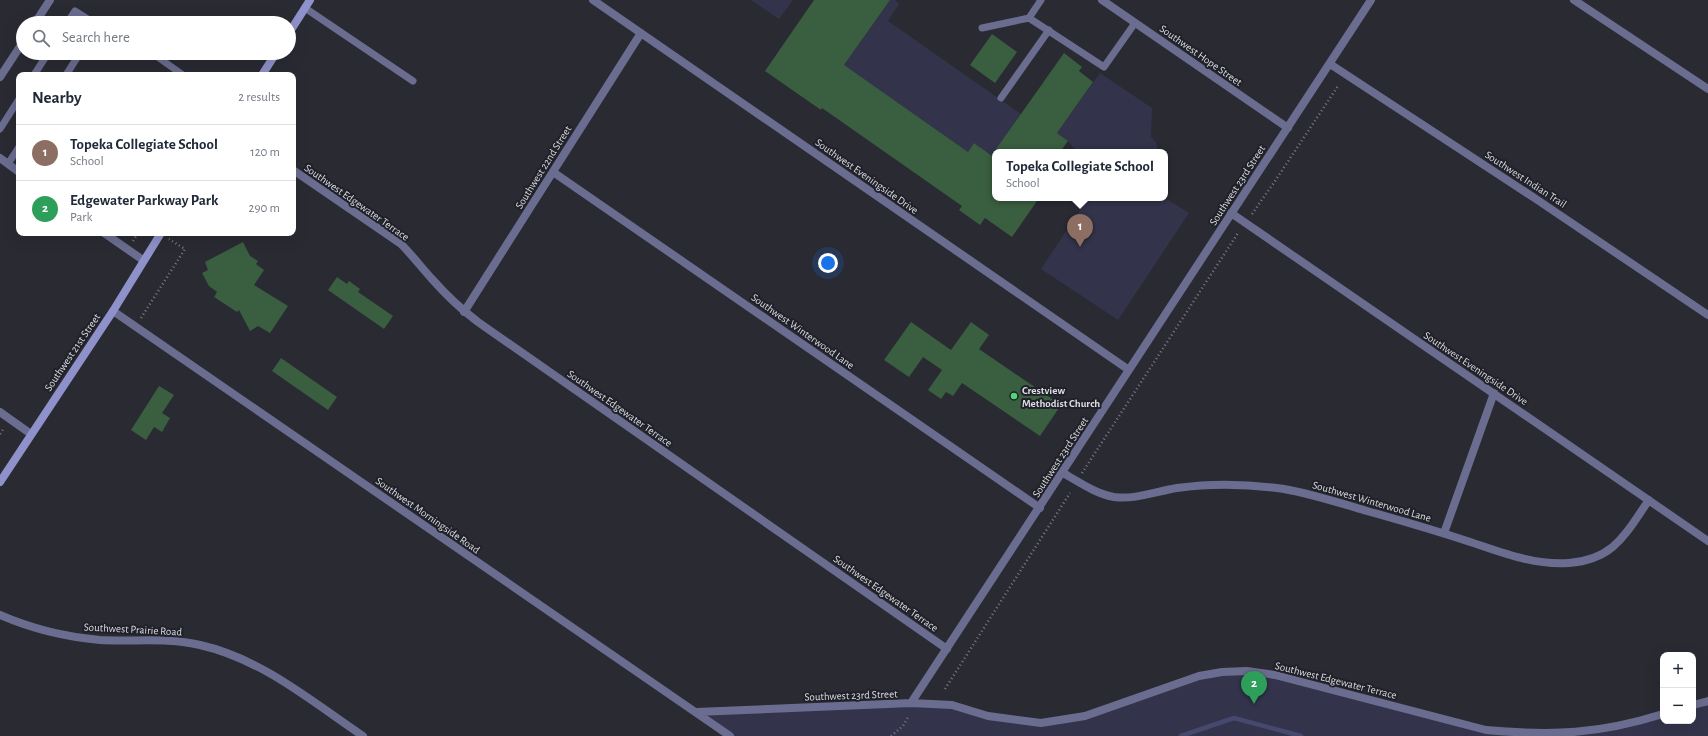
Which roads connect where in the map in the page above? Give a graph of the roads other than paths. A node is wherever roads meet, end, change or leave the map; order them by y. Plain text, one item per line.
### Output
1 (50, 0) edge
2 (310, 0) edge
3 (593, 0) edge
4 (1041, 0) edge
5 (1102, 0) edge
6 (1371, 0) edge
7 (1574, 0) edge
8 (305, 8) junction
9 (40, 16) edge
10 (72, 16) edge
11 (83, 16) edge
12 (1028, 18) junction
13 (296, 22) edge
14 (1135, 23) junction
15 (982, 28) dead end
16 (1049, 30) junction
17 (641, 34) junction
18 (16, 53) edge
19 (44, 60) edge
20 (76, 60) edge
21 (162, 60) edge
22 (272, 60) edge
23 (1330, 64) junction
24 (36, 72) edge
25 (68, 72) edge
26 (179, 72) edge
27 (264, 72) edge
28 (0, 77) edge
29 (413, 81) dead end
30 (1708, 89) edge
31 (1001, 98) dead end
32 (16, 104) edge
33 (1288, 128) junction
34 (0, 129) edge
35 (16, 152) edge
36 (0, 158) edge
37 (8, 164) junction
38 (16, 170) edge
39 (296, 172) edge
40 (553, 172) junction
41 (1232, 213) junction
42 (108, 236) edge
43 (158, 236) edge
44 (143, 260) junction
45 (113, 311) junction
46 (464, 312) junction
47 (1708, 315) edge
48 (1129, 370) junction
49 (1494, 393) junction
50 (0, 412) edge
51 (32, 434) junction
52 (1063, 473) junction
53 (0, 482) edge
54 (1649, 500) junction
55 (1040, 508) junction
56 (1444, 533) junction
57 (1708, 541) edge
58 (0, 615) edge
59 (947, 649) junction
60 (1708, 701) edge
61 (911, 703) junction
62 (1696, 704) edge
63 (696, 712) junction
64 (1660, 715) edge
65 (1605, 733) edge
66 (363, 736) edge
67 (730, 736) edge

1 - 9 street
2 - 8 main road
3 - 17 street, Southwest Eveningside Drive
4 - 12 lane
5 - 14 street, Southwest Hope Street
6 - 23 street, Southwest 23rd Street
7 - 30 street
8 - 13 main road
8 - 29 lane
10 - 11 lane
12 - 15 lane
12 - 16 lane
14 - 16 lane
14 - 33 street, Southwest Hope Street
16 - 31 lane
17 - 40 street, Southwest 22nd Street
17 - 48 street, Southwest Eveningside Drive
18 - 28 street
19 - 24 lane
20 - 25 lane
21 - 26 lane
22 - 27 main road
23 - 33 street, Southwest 23rd Street
23 - 47 street, Southwest Indian Trail
32 - 34 lane
33 - 41 street, Southwest 23rd Street
35 - 37 lane
36 - 37 street
37 - 38 street
39 - 46 street, Southwest Edgewater Terrace
40 - 46 street, Southwest 22nd Street
40 - 55 street, Southwest Winterwood Lane
41 - 48 street, Southwest 23rd Street
41 - 49 street, Southwest Eveningside Drive
42 - 44 street
43 - 44 main road, Southwest 21st Street
44 - 45 main road, Southwest 21st Street
45 - 51 main road, Southwest 21st Street
45 - 63 street, Southwest Morningside Road
46 - 59 street, Southwest Edgewater Terrace
48 - 52 street, Southwest 23rd Street
49 - 54 street, Southwest Eveningside Drive
49 - 56 street
50 - 51 street
51 - 53 main road, Southwest 21st Street
52 - 55 street, Southwest 23rd Street
52 - 56 street, Southwest Winterwood Lane
54 - 56 street, Southwest Winterwood Lane
54 - 57 street, Southwest Eveningside Drive
55 - 59 street, Southwest 23rd Street
58 - 66 street, Southwest Prairie Road
59 - 61 street, Southwest 23rd Street
60 - 62 street
61 - 63 street, Southwest 23rd Street
61 - 65 street, Southwest Edgewater Terrace
63 - 67 street, Southwest Morningside Road
64 - 65 street, Southwest Edgewater Terrace

